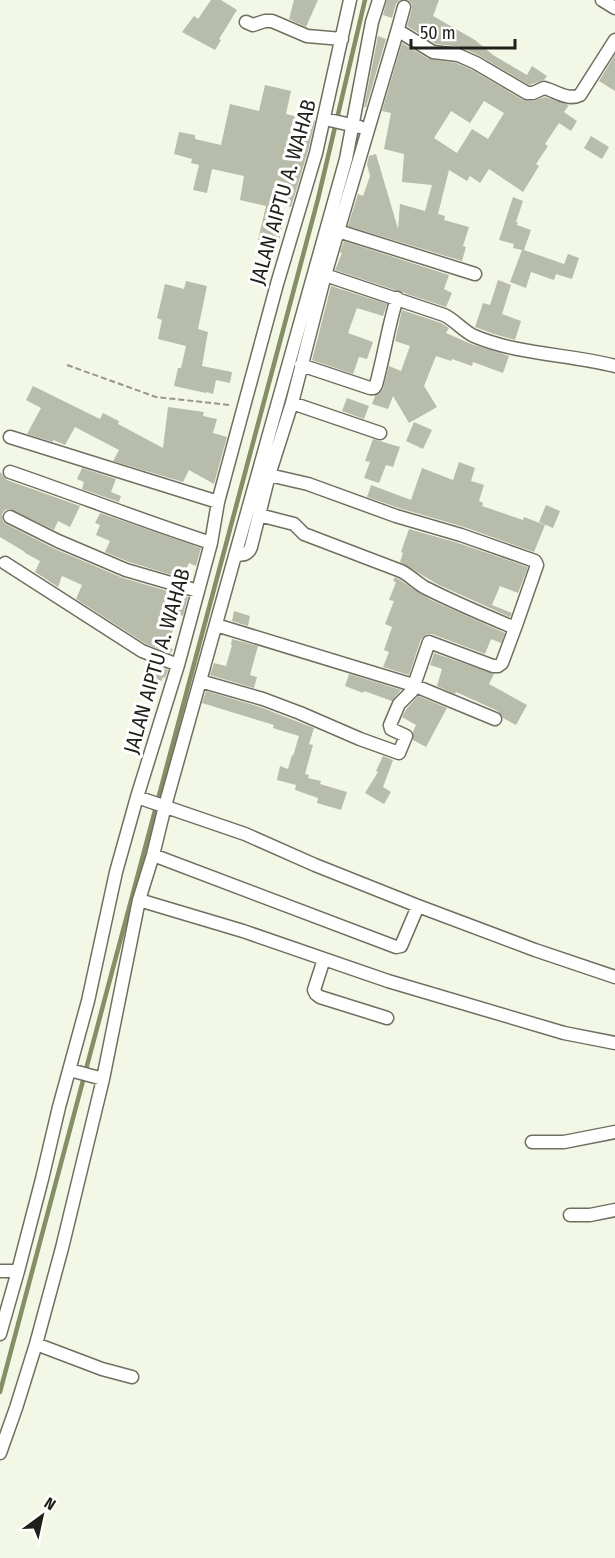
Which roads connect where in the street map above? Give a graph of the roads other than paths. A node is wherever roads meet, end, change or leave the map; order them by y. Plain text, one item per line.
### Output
1 (350, 0) edge
2 (379, 0) edge
3 (602, 0) edge
4 (404, 7) dead end
5 (615, 8) edge
6 (246, 22) dead end
7 (397, 32) junction
8 (342, 39) junction
9 (615, 40) edge
10 (327, 120) junction
11 (350, 124) junction
12 (367, 128) junction
13 (338, 231) junction
14 (475, 274) dead end
15 (325, 275) junction
16 (397, 298) junction
17 (301, 365) junction
18 (615, 366) edge
19 (291, 403) junction
20 (380, 433) dead end
21 (10, 437) dead end
22 (10, 472) dead end
23 (269, 475) junction
24 (218, 502) junction
25 (259, 515) junction
26 (10, 517) dead end
27 (211, 543) junction
28 (235, 555) junction
29 (5, 563) dead end
30 (198, 591) junction
31 (216, 625) junction
32 (515, 628) junction
33 (178, 665) junction
34 (200, 681) junction
35 (413, 685) junction
36 (495, 719) dead end
37 (139, 798) junction
38 (162, 805) junction
39 (153, 855) junction
40 (139, 900) junction
41 (417, 906) junction
42 (324, 959) junction
43 (615, 977) edge
44 (387, 1018) dead end
45 (615, 1043) edge
46 (72, 1070) junction
47 (100, 1078) junction
48 (615, 1132) edge
49 (532, 1142) dead end
50 (615, 1210) edge
51 (570, 1215) dead end
52 (0, 1271) edge
53 (17, 1274) junction
54 (0, 1334) edge
55 (36, 1344) junction
56 (132, 1377) dead end
57 (0, 1453) edge

1 - 8 street, JALAN AIPTU A. WAHAB
2 - 11 street
3 - 5 street
4 - 7 street
6 - 8 street
7 - 9 street
7 - 12 street
8 - 10 street, JALAN AIPTU A. WAHAB
10 - 11 street
10 - 24 street, JALAN AIPTU A. WAHAB
11 - 12 street
11 - 28 street
12 - 13 street
13 - 14 street
13 - 15 street
15 - 16 street
15 - 17 street
16 - 17 street
16 - 18 street
17 - 19 street
19 - 20 street
19 - 23 street
21 - 24 street
22 - 27 street
23 - 25 street
23 - 32 street
24 - 27 street, JALAN AIPTU A. WAHAB
25 - 28 street
25 - 32 street
26 - 30 street
27 - 30 street, JALAN AIPTU A. WAHAB
28 - 31 street
29 - 33 street
30 - 33 street, JALAN AIPTU A. WAHAB
31 - 34 street
31 - 35 street
32 - 35 street
33 - 37 street, JALAN AIPTU A. WAHAB
34 - 35 street
34 - 38 street
35 - 36 street
37 - 38 street
37 - 46 street, JALAN AIPTU A. WAHAB
38 - 39 street
38 - 41 street
39 - 40 street
39 - 41 street
40 - 42 street
40 - 47 street
41 - 43 street
42 - 44 street
42 - 45 street
46 - 47 street
46 - 53 street, JALAN AIPTU A. WAHAB
47 - 55 street
48 - 49 street
50 - 51 street
52 - 53 street
53 - 54 street, JALAN AIPTU A. WAHAB
55 - 56 street
55 - 57 street

